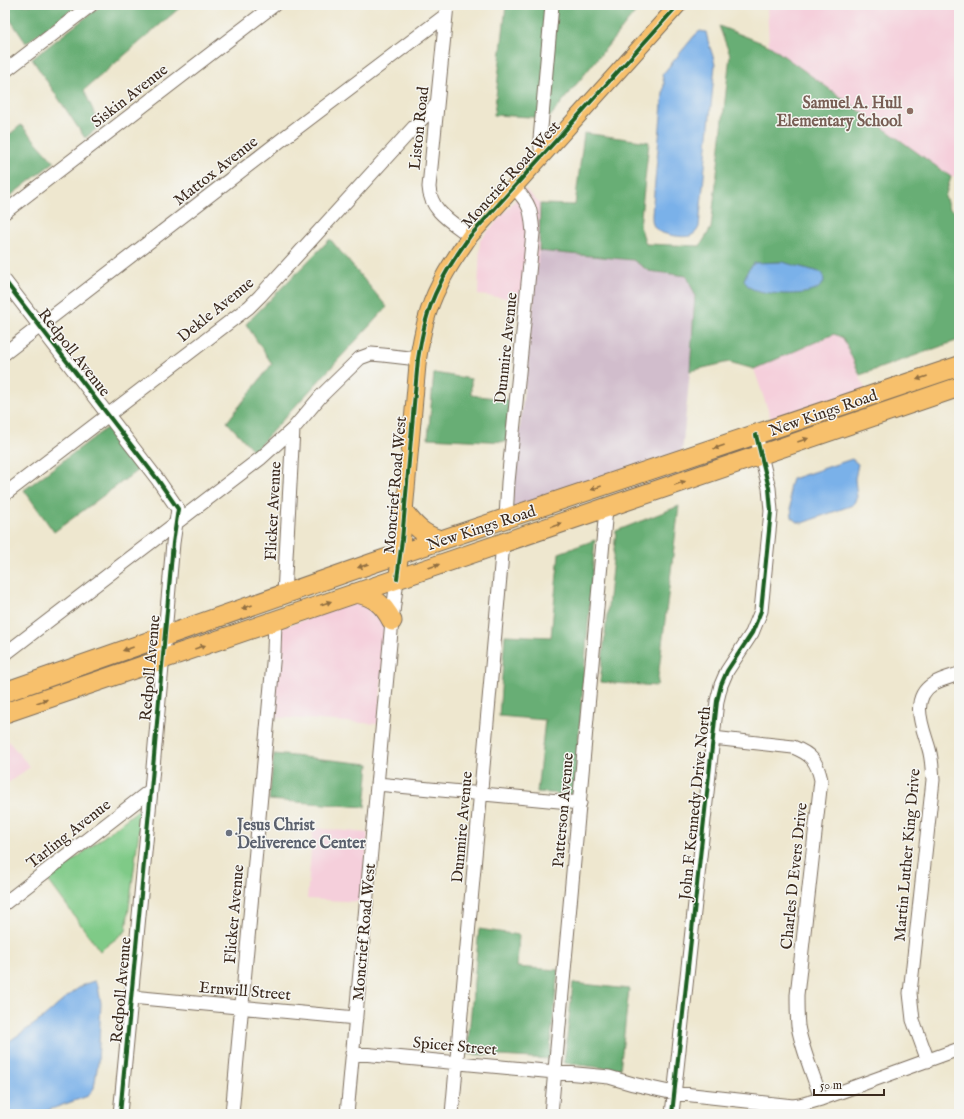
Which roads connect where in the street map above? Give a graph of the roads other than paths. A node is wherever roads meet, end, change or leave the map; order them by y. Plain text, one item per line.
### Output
1 (91, 5) edge
2 (274, 5) edge
3 (552, 5) edge
4 (678, 5) edge
5 (447, 10) edge
6 (5, 71) edge
7 (437, 104) junction
8 (542, 156) junction
9 (514, 187) junction
10 (5, 212) edge
11 (470, 236) junction
12 (5, 281) edge
13 (40, 326) junction
14 (5, 353) edge
15 (418, 359) junction
16 (959, 366) edge
17 (959, 388) edge
18 (108, 414) junction
19 (293, 429) junction
20 (756, 434) junction
21 (761, 455) junction
22 (5, 494) edge
23 (606, 509) junction
24 (404, 512) junction
25 (506, 518) junction
26 (176, 525) junction
27 (440, 540) junction
28 (503, 543) junction
29 (400, 554) junction
30 (397, 579) junction
31 (355, 593) junction
32 (284, 594) junction
33 (275, 621) junction
34 (392, 621) junction
35 (165, 637) junction
36 (5, 654) edge
37 (163, 659) junction
38 (959, 674) edge
39 (5, 692) edge
40 (5, 714) edge
41 (713, 738) junction
42 (377, 784) junction
43 (151, 790) junction
44 (480, 794) junction
45 (580, 803) junction
46 (5, 903) edge
47 (131, 997) junction
48 (242, 1007) junction
49 (356, 1018) junction
50 (959, 1049) edge
51 (352, 1053) junction
52 (928, 1061) junction
53 (457, 1062) junction
54 (555, 1071) junction
55 (674, 1093) junction
56 (821, 1099) junction
57 (120, 1114) edge
58 (232, 1114) edge
59 (347, 1114) edge
60 (452, 1114) edge
61 (551, 1114) edge
62 (672, 1114) edge

1 - 6 street
2 - 10 street, Siskin Avenue
3 - 8 street
4 - 8 main road, Moncrief Road West
5 - 7 street, Liston Road
5 - 13 street, Mattox Avenue
7 - 11 street, Liston Road
7 - 18 street, Dekle Avenue
8 - 9 main road, Moncrief Road West
9 - 11 main road, Moncrief Road West
9 - 25 street, Dunmire Avenue
11 - 15 main road, Moncrief Road West
12 - 13 street, Redpoll Avenue
13 - 14 street, Mattox Avenue
13 - 18 street, Redpoll Avenue
15 - 19 street
15 - 24 main road, Moncrief Road West
16 -> 20 highway, New Kings Road
21 -> 17 highway, New Kings Road
18 - 22 street, Dekle Avenue
18 - 26 street, Redpoll Avenue
19 - 26 street
19 - 32 street, Flicker Avenue
20 - 21 street, John F Kennedy Drive North
20 -> 25 highway, New Kings Road
23 -> 21 highway, New Kings Road
21 - 41 street, John F Kennedy Drive North
28 -> 23 highway, New Kings Road
23 - 45 street, Patterson Avenue
24 - 27 highway
24 - 29 main road, Moncrief Road West
25 - 27 highway, New Kings Road
26 - 35 street, Redpoll Avenue
26 - 36 street
27 - 29 highway, New Kings Road
30 -> 28 highway, New Kings Road
28 - 44 street, Dunmire Avenue
29 - 30 main road, Moncrief Road West
29 -> 32 highway, New Kings Road
30 - 31 highway, New Kings Road
30 - 34 street, Moncrief Road West
33 -> 31 highway, New Kings Road
31 - 34 highway
32 -> 35 highway, New Kings Road
37 -> 33 highway, New Kings Road
33 - 48 street, Flicker Avenue
34 - 42 street, Moncrief Road West
35 - 37 street, Redpoll Avenue
35 -> 39 highway, New Kings Road
40 -> 37 highway, New Kings Road
37 - 43 street, Redpoll Avenue
38 - 52 street, Martin Luther King Drive
41 - 55 street, John F Kennedy Drive North
41 - 56 street, Charles D Evers Drive
42 - 44 street
42 - 49 street, Moncrief Road West
43 - 46 street, Tarling Avenue
43 - 47 street, Redpoll Avenue
44 - 45 street
44 - 53 street, Dunmire Avenue
45 - 54 street, Patterson Avenue
47 - 48 street, Ernwill Street
47 - 57 street, Redpoll Avenue
48 - 49 street, Ernwill Street
48 - 58 street, Flicker Avenue
49 - 51 street, Moncrief Road West
50 - 52 street, Spicer Street
51 - 53 street, Spicer Street
51 - 59 street, Moncrief Road West
52 - 56 street, Spicer Street
53 - 54 street, Spicer Street
53 - 60 street, Dunmire Avenue
54 - 55 street, Spicer Street
54 - 61 street, Patterson Avenue
55 - 56 street, Spicer Street
55 - 62 street, John F Kennedy Drive North

